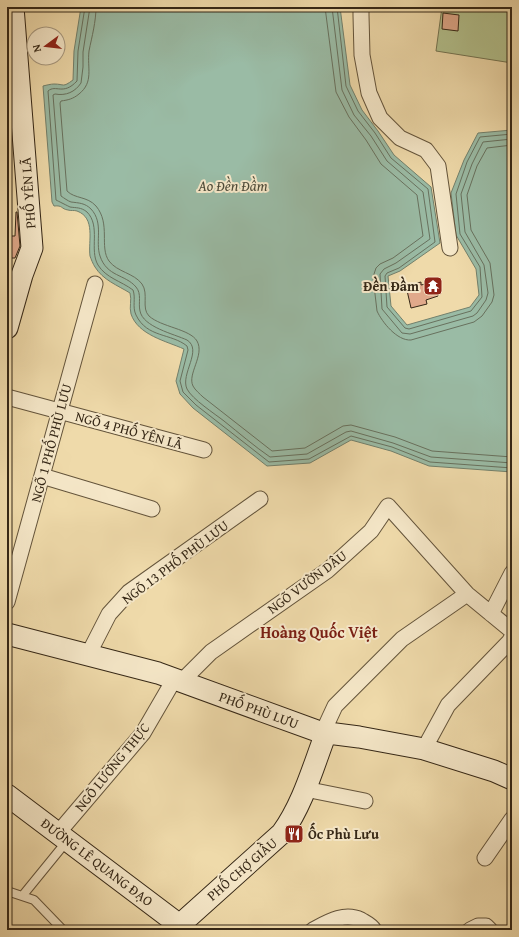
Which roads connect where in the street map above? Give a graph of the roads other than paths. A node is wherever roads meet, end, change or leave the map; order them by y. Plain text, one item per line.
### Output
1 (13, 7) edge
2 (362, 7) edge
3 (450, 248) dead end
4 (15, 275) edge
5 (95, 284) dead end
6 (7, 328) edge
7 (7, 398) edge
8 (60, 412) junction
9 (204, 450) dead end
10 (42, 476) junction
11 (260, 499) dead end
12 (152, 509) dead end
13 (512, 573) edge
14 (467, 594) junction
15 (7, 602) edge
16 (491, 614) junction
17 (512, 631) edge
18 (7, 634) edge
19 (512, 637) edge
20 (88, 655) junction
21 (179, 680) junction
22 (324, 733) junction
23 (424, 749) junction
24 (512, 779) edge
25 (305, 789) junction
26 (7, 795) edge
27 (365, 802) dead end
28 (512, 819) edge
29 (63, 837) junction
30 (486, 858) dead end
31 (7, 891) edge
32 (23, 895) junction
33 (180, 928) edge
34 (63, 930) edge
35 (313, 930) edge
36 (374, 930) edge
37 (470, 930) edge
38 (490, 930) edge

1 - 4 main road, PHỐ YÊN LÃ
2 - 3 street
4 - 6 main road, PHỐ YÊN LÃ
5 - 8 street, NGÕ 1 PHỐ PHÙ LƯU
7 - 8 street, NGÕ 4 PHỐ YÊN LÃ
8 - 9 street, NGÕ 4 PHỐ YÊN LÃ
8 - 10 street, NGÕ 1 PHỐ PHÙ LƯU
10 - 12 street
10 - 15 street, NGÕ 1 PHỐ PHÙ LƯU
11 - 20 street, NGÕ 13 PHỐ PHÙ LƯU
13 - 16 street
14 - 16 street
14 - 21 street, NGÕ VƯỜN DÂU
14 - 22 street
16 - 17 street
18 - 20 main road, PHỐ PHÙ LƯU
19 - 23 street
20 - 21 main road, PHỐ PHÙ LƯU
21 - 22 main road, PHỐ PHÙ LƯU
21 - 29 street, NGÕ LƯƠNG THỰC
22 - 23 main road, PHỐ PHÙ LƯU
22 - 25 main road, PHỐ CHỢ GIẦU
23 - 24 main road, PHỐ PHÙ LƯU
25 - 27 street
25 - 33 main road, PHỐ CHỢ GIẦU
26 - 29 main road, ĐƯỜNG LÊ QUANG ĐẠO
28 - 30 street
29 - 32 lane
29 - 33 main road, ĐƯỜNG LÊ QUANG ĐẠO
31 - 32 lane
32 - 34 lane
35 - 36 street
37 - 38 street

